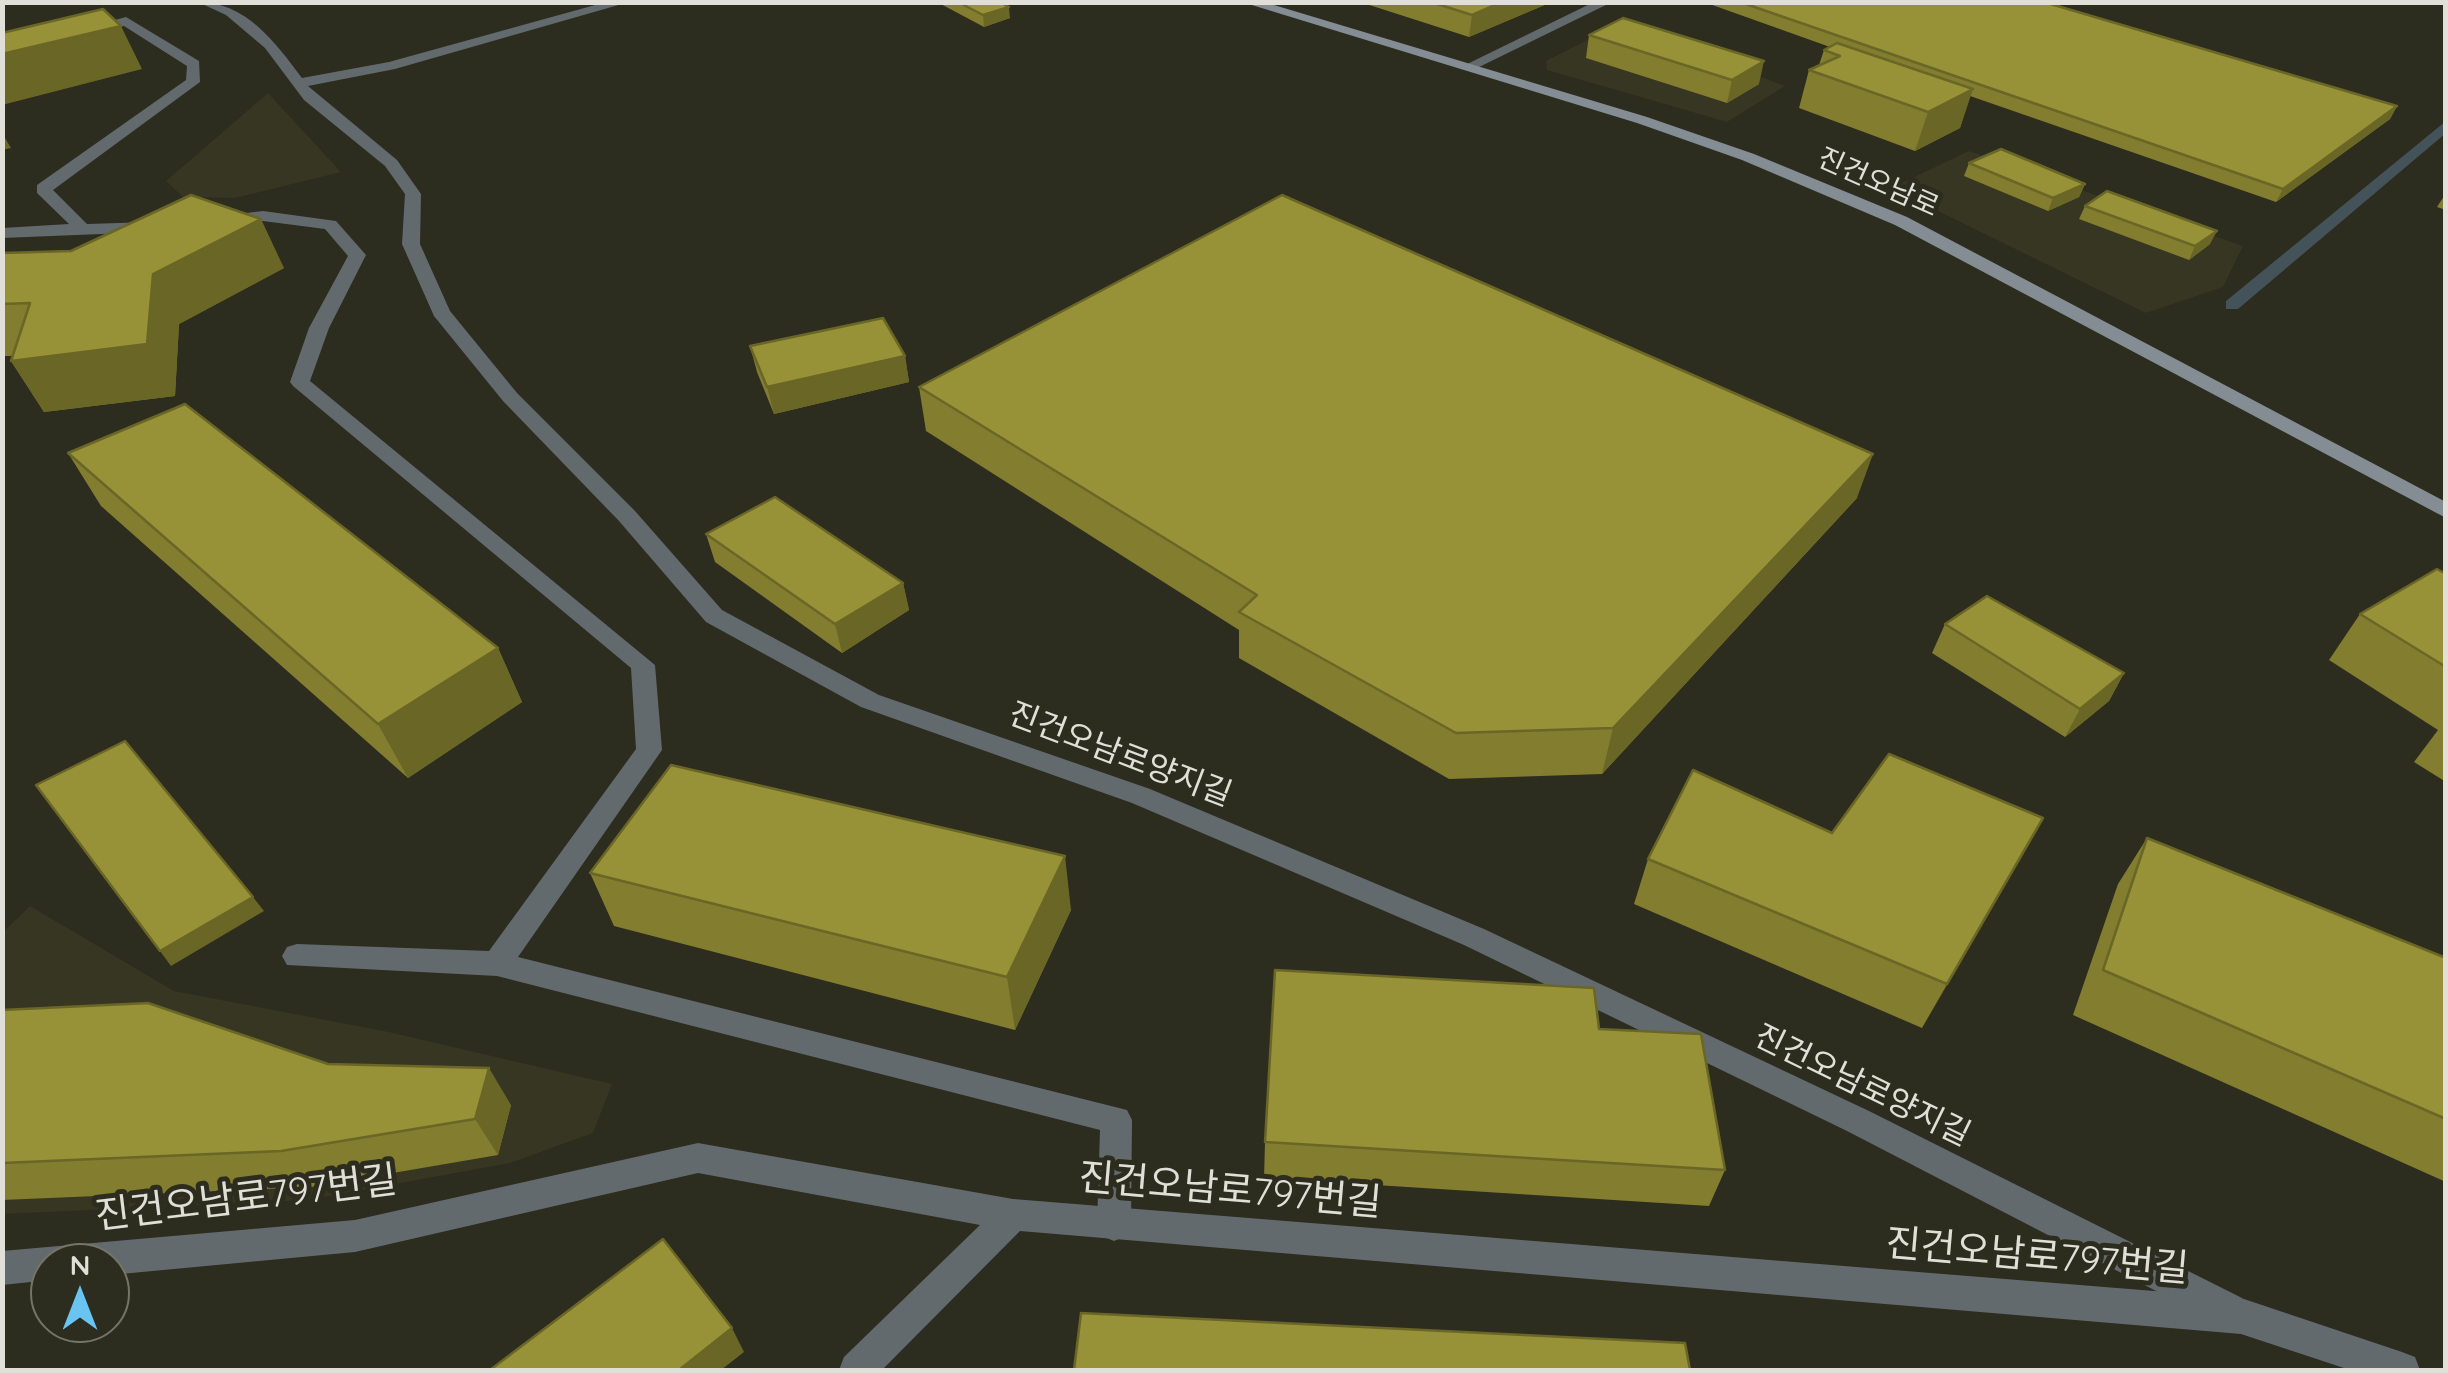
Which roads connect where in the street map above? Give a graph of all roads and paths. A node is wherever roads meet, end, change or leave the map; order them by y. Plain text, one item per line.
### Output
1 (204, 2) edge
2 (623, 2) edge
3 (1248, 2) edge
4 (1606, 2) edge
5 (55, 37) edge
6 (1468, 67) junction
7 (298, 83) junction
8 (84, 230) junction
9 (2, 233) edge
10 (2446, 510) edge
11 (297, 956) dead end
12 (497, 964) junction
13 (1013, 1216) junction
14 (1114, 1225) junction
15 (130, 1256) edge
16 (30, 1265) edge
17 (2, 1268) edge
18 (2241, 1316) junction
19 (857, 1370) edge
20 (2402, 1370) edge

1 - 7 street, 진건오남로양지길
2 - 7 street
3 - 6 main road, 진건오남로
4 - 6 street
5 - 8 street
6 - 10 main road, 진건오남로
7 - 18 street, 진건오남로양지길
8 - 9 street
8 - 12 street
11 - 12 street
12 - 14 street
13 - 14 street, 진건오남로797번길
13 - 15 street, 진건오남로797번길
13 - 19 street
14 - 18 street, 진건오남로797번길
16 - 17 street, 진건오남로797번길
18 - 20 street, 진건오남로797번길

